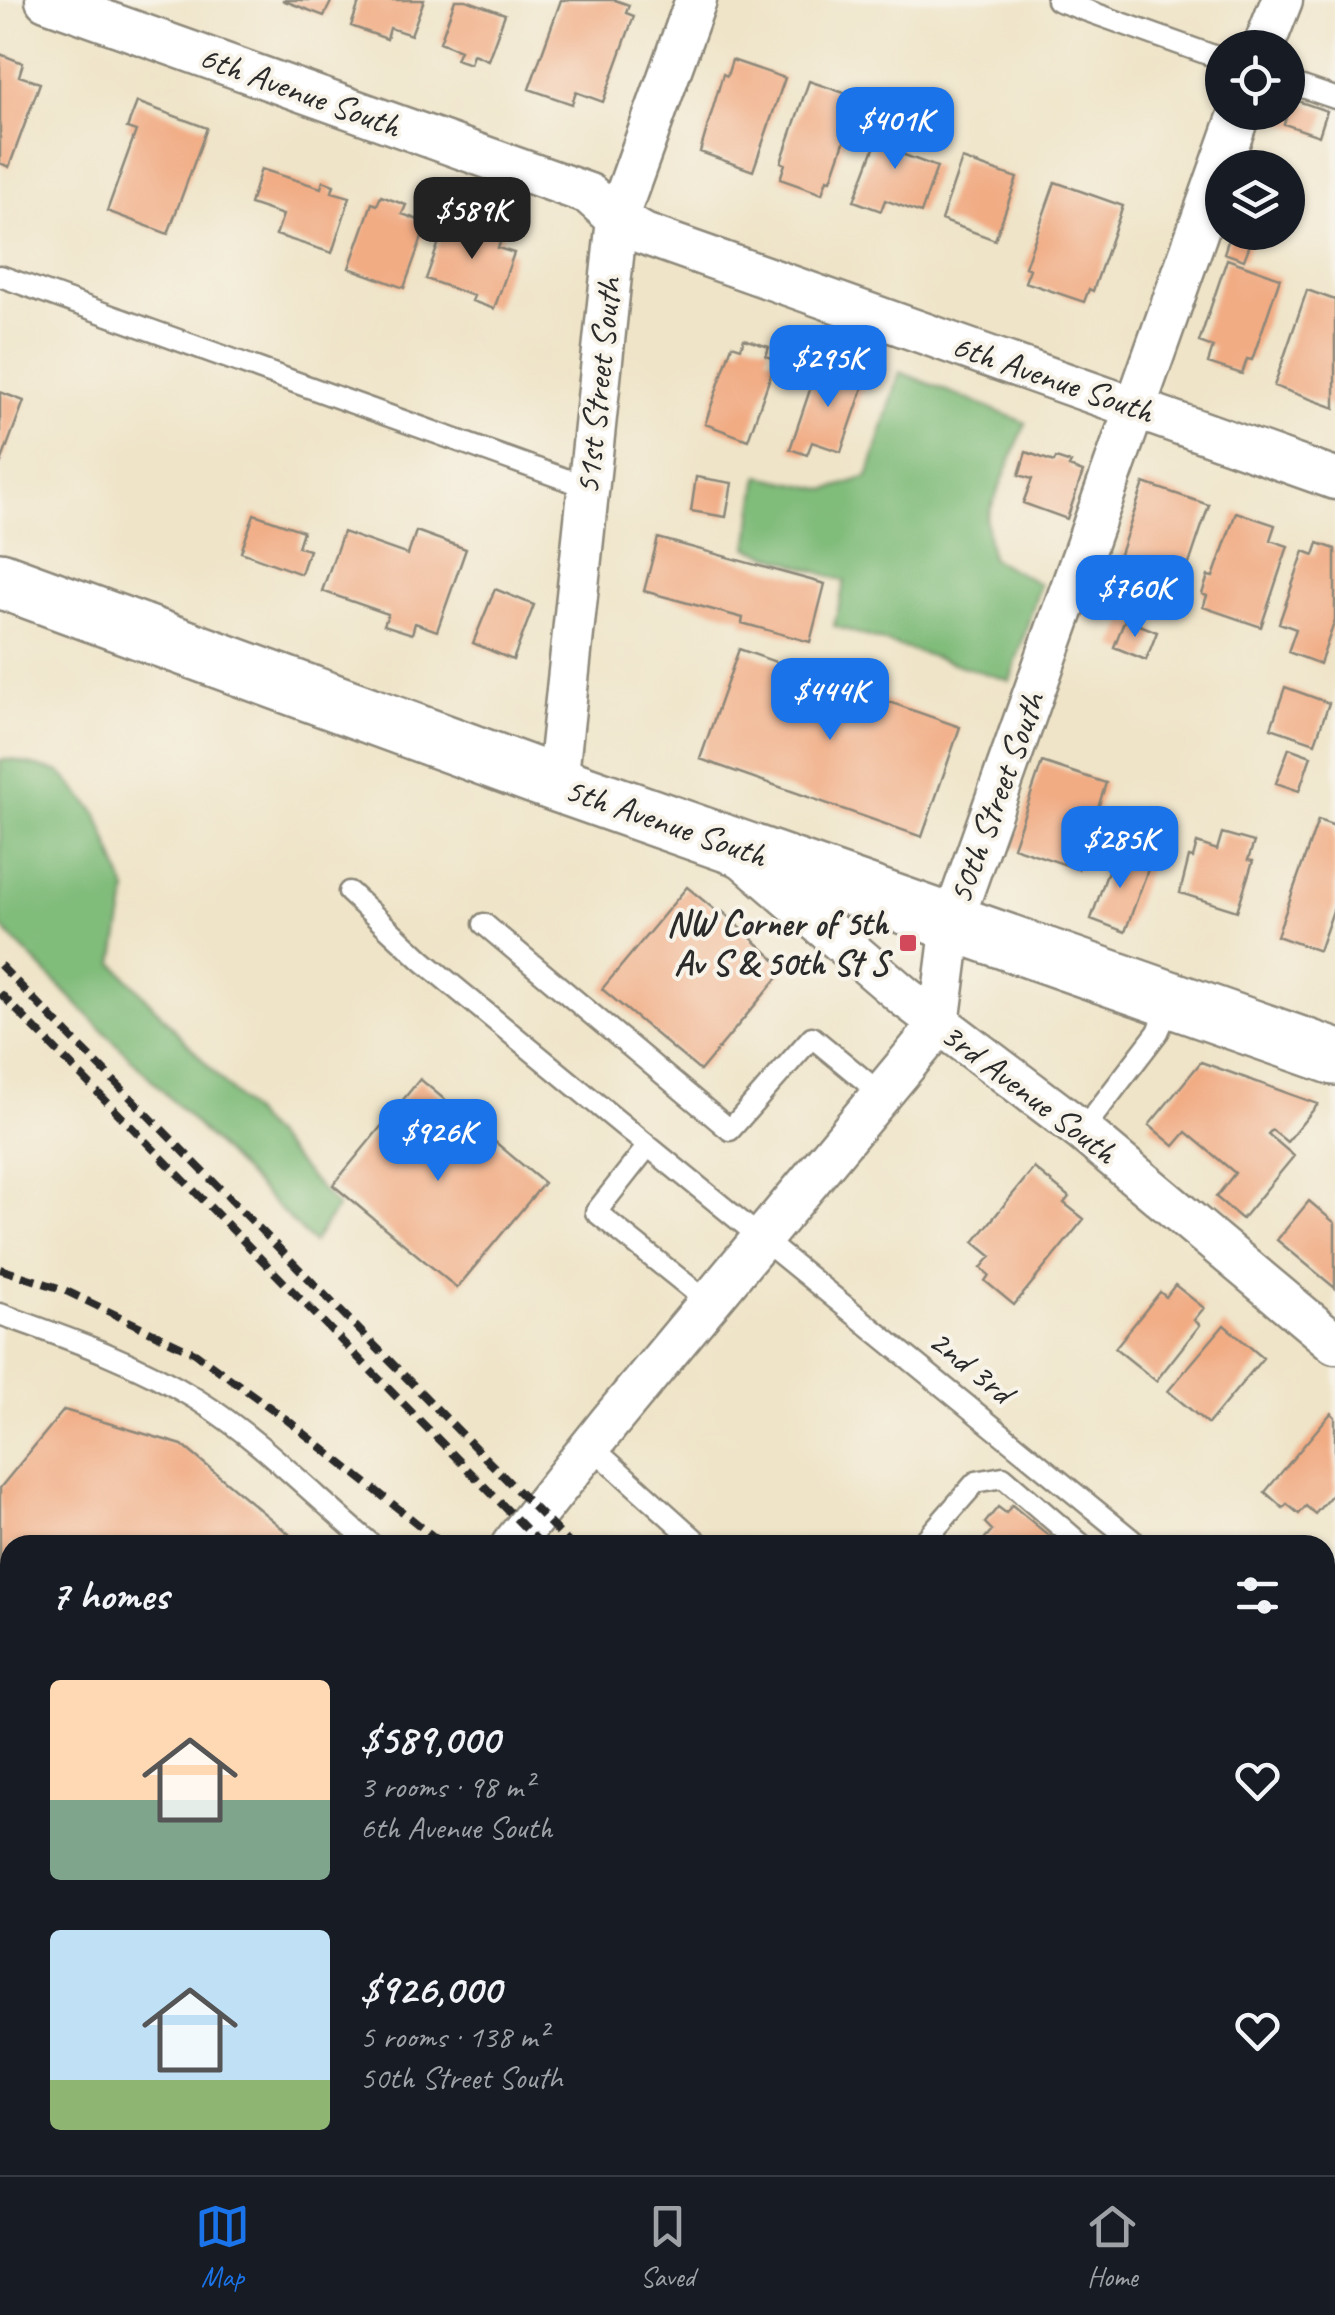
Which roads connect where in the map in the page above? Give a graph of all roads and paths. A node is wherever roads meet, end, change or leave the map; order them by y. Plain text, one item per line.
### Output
1 (46, 0) edge
2 (696, 0) edge
3 (1057, 0) edge
4 (1282, 0) edge
5 (1270, 30) edge
6 (1205, 53) edge
7 (1305, 88) edge
8 (1335, 98) edge
9 (1234, 130) edge
10 (617, 219) junction
11 (0, 276) edge
12 (1137, 407) junction
13 (1335, 479) edge
14 (588, 487) junction
15 (0, 580) edge
16 (557, 784) junction
17 (724, 842) junction
18 (349, 892) dead end
19 (952, 923) junction
20 (484, 924) dead end
21 (1172, 998) junction
22 (939, 1025) junction
23 (1335, 1057) edge
24 (881, 1094) junction
25 (1082, 1131) junction
26 (648, 1146) junction
27 (762, 1237) junction
28 (708, 1302) junction
29 (0, 1314) edge
30 (1335, 1344) edge
31 (591, 1446) junction
32 (361, 1535) edge
33 (520, 1535) edge
34 (690, 1535) edge
35 (930, 1535) edge
36 (1071, 1535) edge
37 (1126, 1535) edge

1 - 10 street, 6th Avenue South
2 - 10 street, 51st Street South
3 - 6 lane
4 - 5 street
7 - 8 lane
9 - 12 street, 50th Street South
10 - 12 street, 6th Avenue South
10 - 14 street, 51st Street South
11 - 14 lane
12 - 13 street, 6th Avenue South
12 - 19 street, 50th Street South
14 - 16 street, 51st Street South
15 - 16 street, 5th Avenue South
16 - 17 street, 5th Avenue South
17 - 19 street, 5th Avenue South
17 - 22 street, 3rd Avenue South
18 - 26 lane, 2nd 3rd
19 - 21 street, 5th Avenue South
19 - 22 street, 50th Street South
20 - 24 lane
21 - 23 street, 5th Avenue South
21 - 25 lane
22 - 24 street
22 - 25 street, 3rd Avenue South
24 - 27 street
25 - 30 street, 3rd Avenue South
26 - 27 lane, 2nd 3rd
26 - 28 lane
27 - 28 street
27 - 37 lane, 2nd 3rd
28 - 31 street
29 - 32 lane
31 - 33 street
31 - 34 lane
35 - 36 lane

